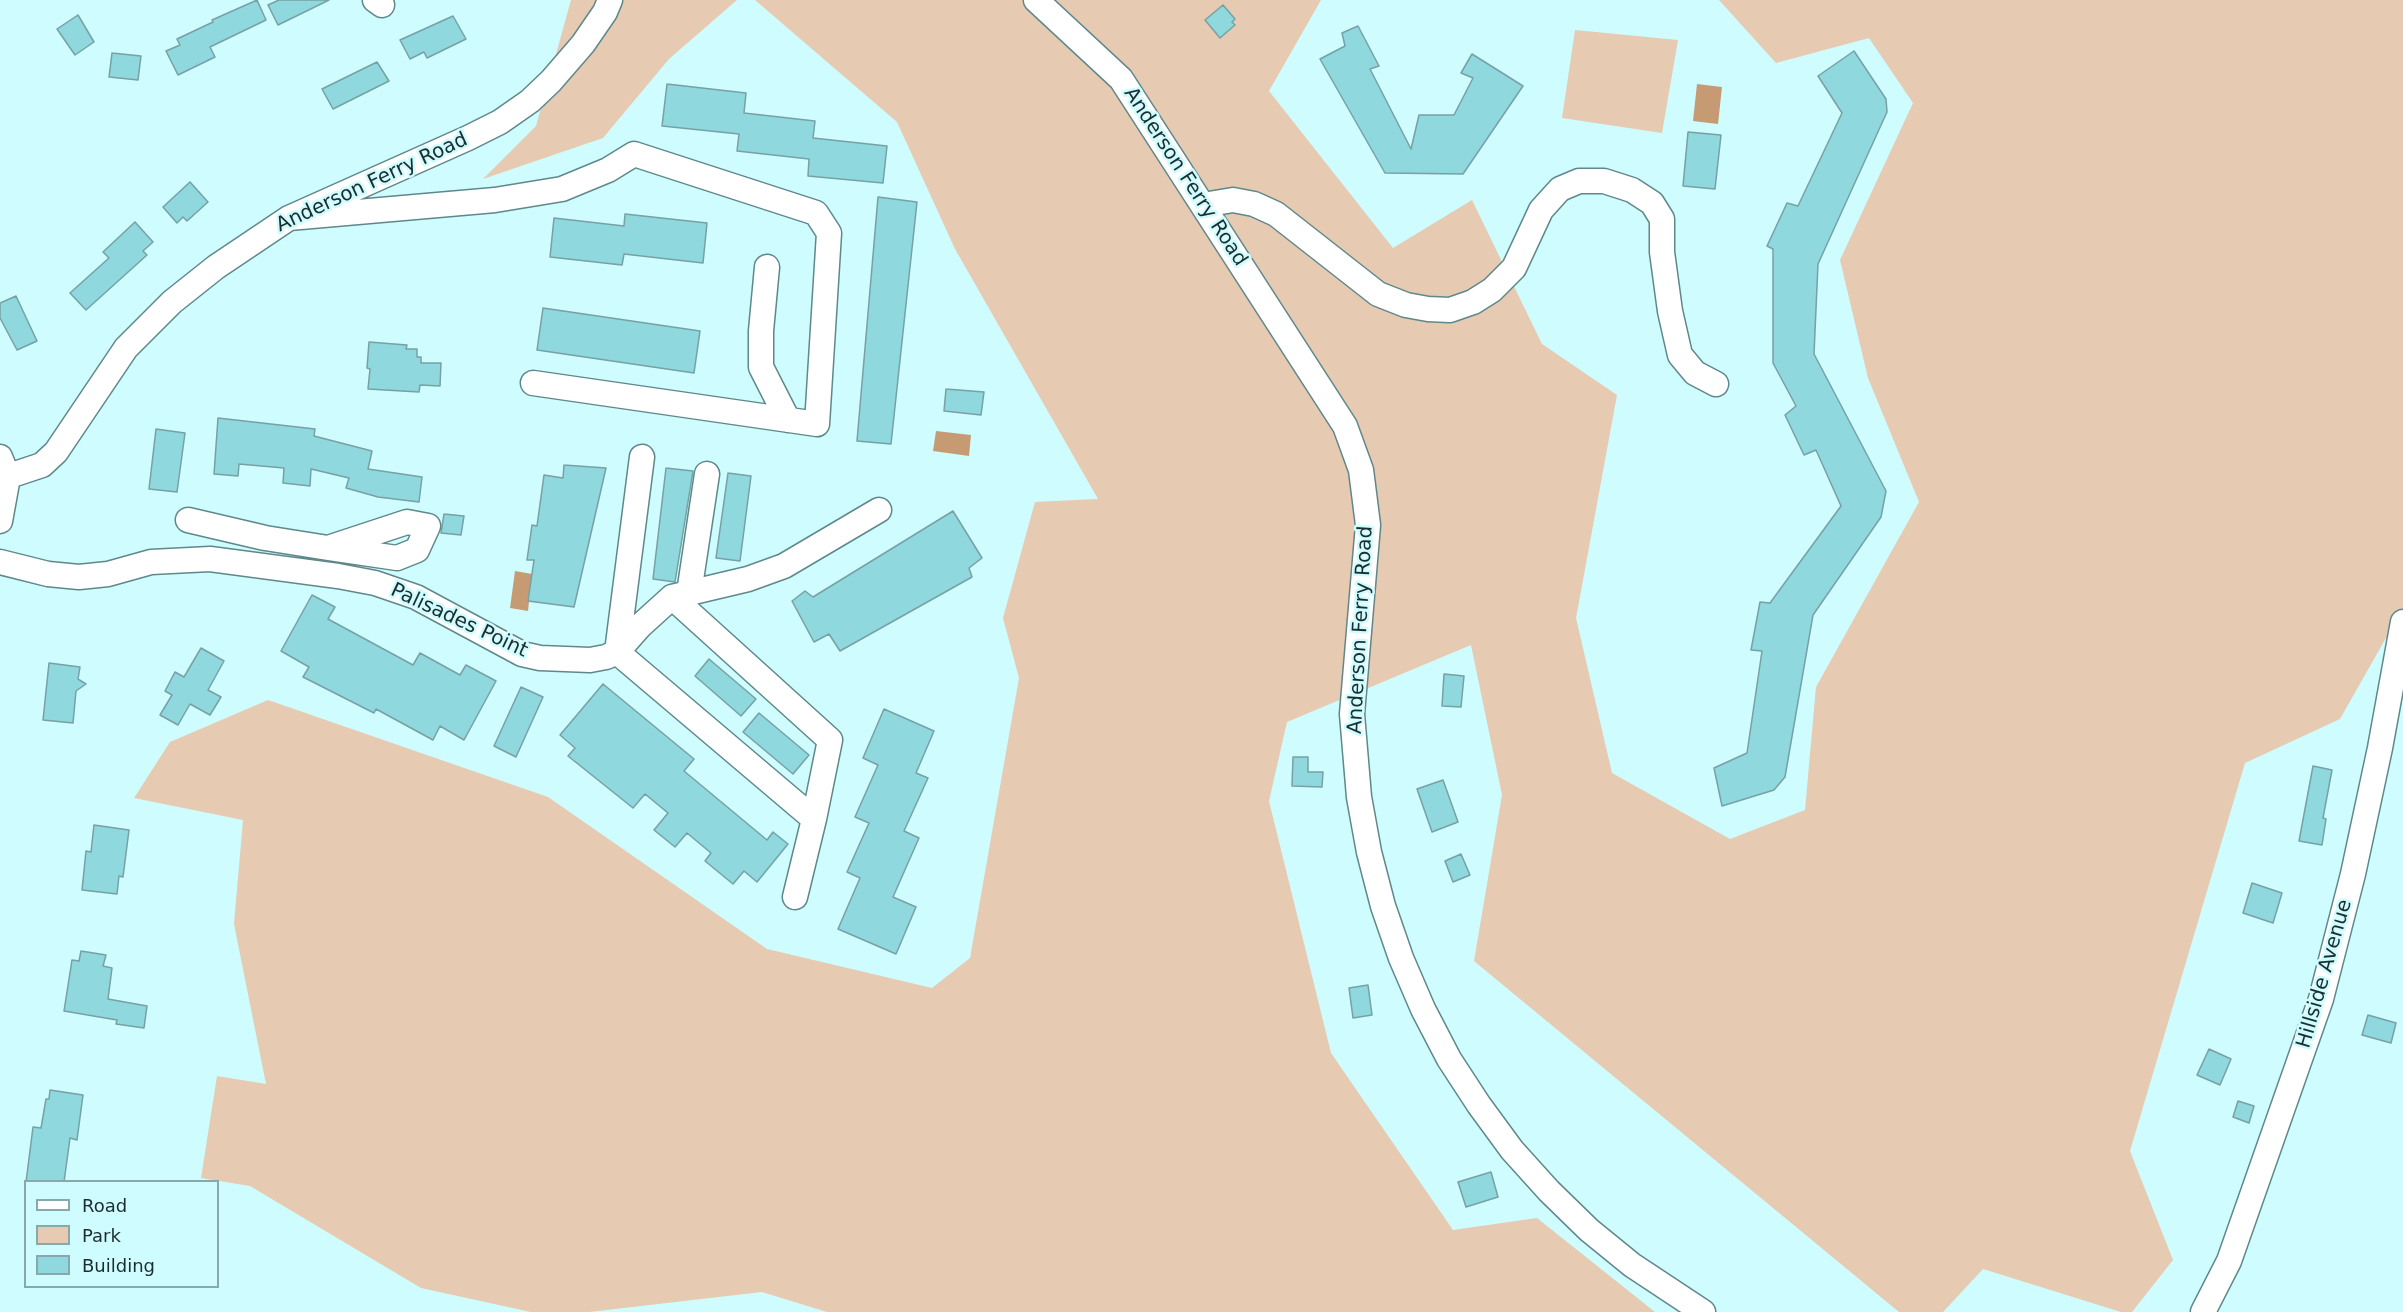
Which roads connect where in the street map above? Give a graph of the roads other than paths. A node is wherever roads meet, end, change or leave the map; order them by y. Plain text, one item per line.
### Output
1 (610, 0) edge
2 (1036, 0) edge
3 (1203, 205) junction
4 (289, 218) junction
5 (767, 267) dead end
6 (533, 383) dead end
7 (1716, 384) dead end
8 (788, 420) junction
9 (642, 457) dead end
10 (3, 471) edge
11 (707, 474) dead end
12 (879, 510) dead end
13 (188, 520) dead end
14 (0, 521) edge
15 (265, 538) junction
16 (328, 548) dead end
17 (0, 562) edge
18 (261, 565) junction
19 (680, 595) junction
20 (2403, 622) edge
21 (617, 652) junction
22 (814, 819) junction
23 (795, 897) dead end
24 (1702, 1312) edge
25 (2202, 1312) edge

1 - 4 street, Anderson Ferry Road
2 - 3 street, Anderson Ferry Road
3 - 7 street
3 - 24 street, Anderson Ferry Road
4 - 8 street
4 - 10 street, Anderson Ferry Road
5 - 8 street
6 - 8 street
9 - 21 street
10 - 14 street
11 - 19 street
12 - 19 street
13 - 15 street
15 - 16 street
15 - 18 street
17 - 18 street, Palisades Point
18 - 21 street, Palisades Point
19 - 21 street
19 - 22 street
20 - 25 street, Hillside Avenue
21 - 22 street
22 - 23 street

